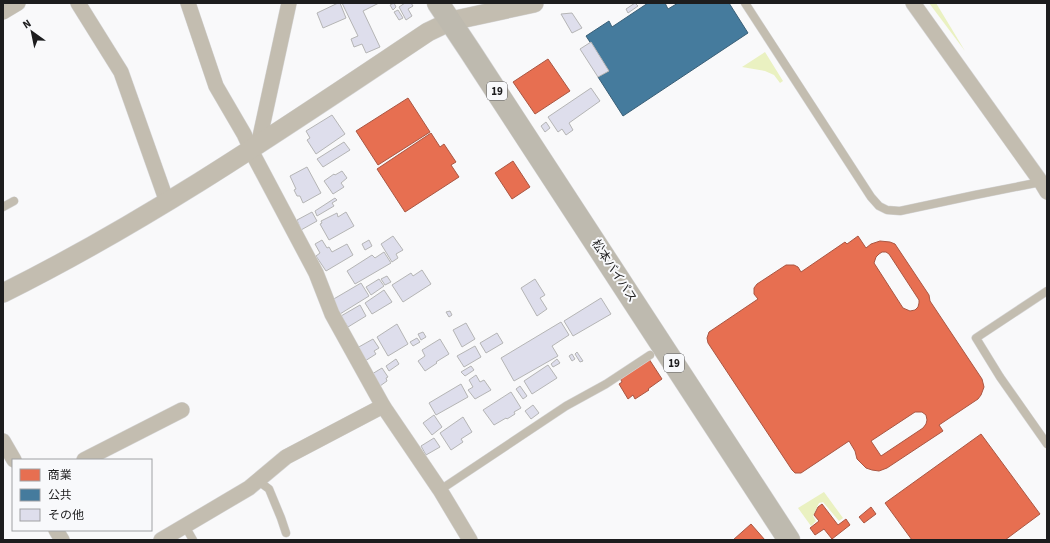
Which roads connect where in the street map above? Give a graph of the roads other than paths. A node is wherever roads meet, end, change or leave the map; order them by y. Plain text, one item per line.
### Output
1 (18, 3) edge
2 (78, 3) edge
3 (188, 3) edge
4 (289, 3) edge
5 (438, 3) edge
6 (534, 3) edge
7 (745, 3) edge
8 (913, 3) edge
9 (3, 12) edge
10 (451, 21) junction
11 (255, 148) junction
12 (1044, 187) edge
13 (14, 201) dead end
14 (167, 202) junction
15 (3, 207) edge
16 (1047, 291) edge
17 (3, 293) edge
18 (650, 355) dead end
19 (383, 406) junction
20 (182, 410) dead end
21 (3, 441) edge
22 (1047, 444) edge
23 (13, 459) edge
24 (86, 459) edge
25 (257, 480) junction
26 (440, 490) junction
27 (185, 526) junction
28 (57, 531) edge
29 (286, 533) dead end
30 (62, 540) edge
31 (161, 540) edge
32 (193, 540) edge
33 (470, 540) edge
34 (789, 540) edge

1 - 9 street
2 - 14 street
3 - 11 street
4 - 11 street
5 - 10 highway, 松本バイパス / 19
6 - 10 street
7 - 12 lane
8 - 12 street
10 - 11 street
10 - 34 highway, 松本バイパス / 19
11 - 14 street
11 - 19 street
13 - 15 lane
14 - 17 street
16 - 22 lane
18 - 26 lane
19 - 25 street
19 - 26 street
20 - 24 street
21 - 23 street
25 - 27 street
25 - 29 lane
26 - 33 street
27 - 31 street
27 - 32 lane
28 - 30 street

